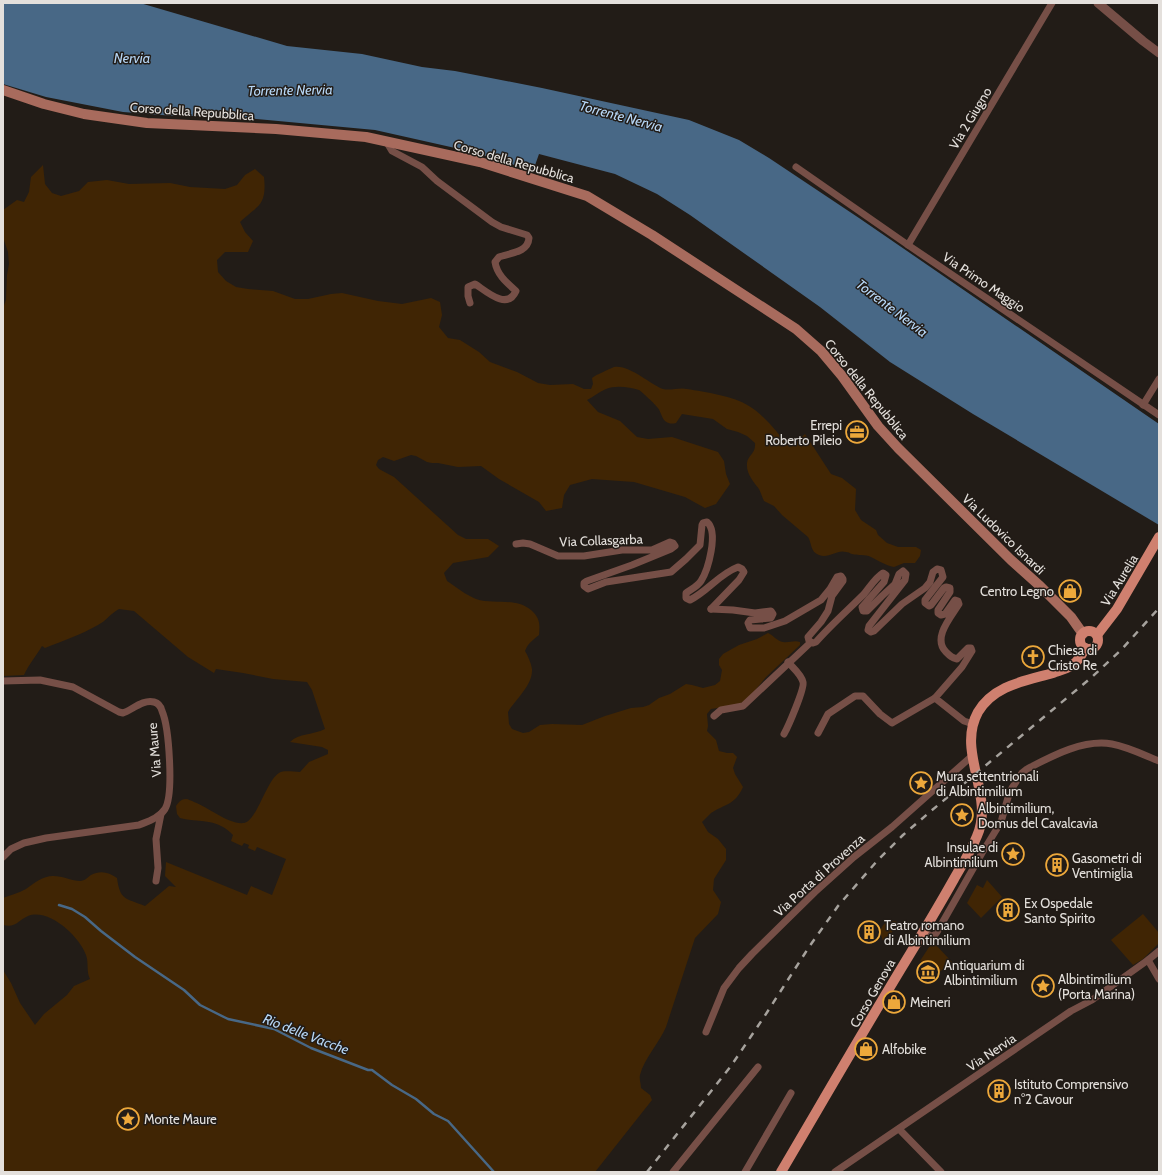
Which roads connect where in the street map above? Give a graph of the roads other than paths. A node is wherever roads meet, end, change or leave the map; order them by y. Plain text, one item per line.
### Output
1 (1052, 3) edge
2 (1098, 3) edge
3 (1159, 53) edge
4 (3, 90) edge
5 (386, 141) junction
6 (796, 167) dead end
7 (908, 245) junction
8 (470, 303) dead end
9 (1159, 378) edge
10 (1143, 405) junction
11 (1159, 416) edge
12 (920, 470) joint
13 (1158, 538) edge
14 (516, 544) dead end
15 (1090, 633) junction
16 (810, 642) junction
17 (1085, 648) junction
18 (788, 662) junction
19 (3, 681) edge
20 (936, 698) junction
21 (714, 716) dead end
22 (973, 724) junction
23 (818, 733) dead end
24 (784, 734) dead end
25 (973, 757) junction
26 (1159, 760) edge
27 (161, 814) junction
28 (3, 857) edge
29 (156, 881) dead end
30 (923, 932) junction
31 (1159, 950) edge
32 (1148, 960) junction
33 (1159, 979) edge
34 (706, 1032) dead end
35 (758, 1067) dead end
36 (791, 1093) dead end
37 (899, 1129) junction
38 (673, 1172) edge
39 (745, 1172) edge
40 (781, 1172) edge
41 (835, 1172) edge
42 (941, 1172) edge

1 - 7 street, Via 2 Giugno
2 - 3 street
4 - 5 main road, Corso della Repubblica
5 - 8 street
5 - 12 main road, Corso della Repubblica
6 - 7 street, Via Primo Maggio
7 - 10 street, Via Primo Maggio
9 - 10 street
10 - 11 street, Via Primo Maggio
12 - 15 main road, Via Ludovico Isnardi
13 - 15 main road, Via Aurelia
14 - 16 street, Via Collasgarba
15 - 17 main road
15 - 17 main road
16 - 18 street, Via Collasgarba
16 - 20 street, Via Collasgarba
17 - 22 main road
18 - 21 street, Via Collasgarba
18 - 24 street
19 - 27 street, Via Maure
20 - 22 street
20 - 23 street, Via Collasgarba
22 - 25 main road
25 - 30 main road, Corso Genova
25 - 34 street, Via Porta di Provenza
26 - 30 street
27 - 28 street
27 - 29 street
30 - 40 main road, Corso Genova
31 - 32 street, Via Nervia
32 - 33 street
32 - 37 street, Via Nervia
35 - 38 street
36 - 39 street
37 - 41 street, Via Nervia
37 - 42 street

